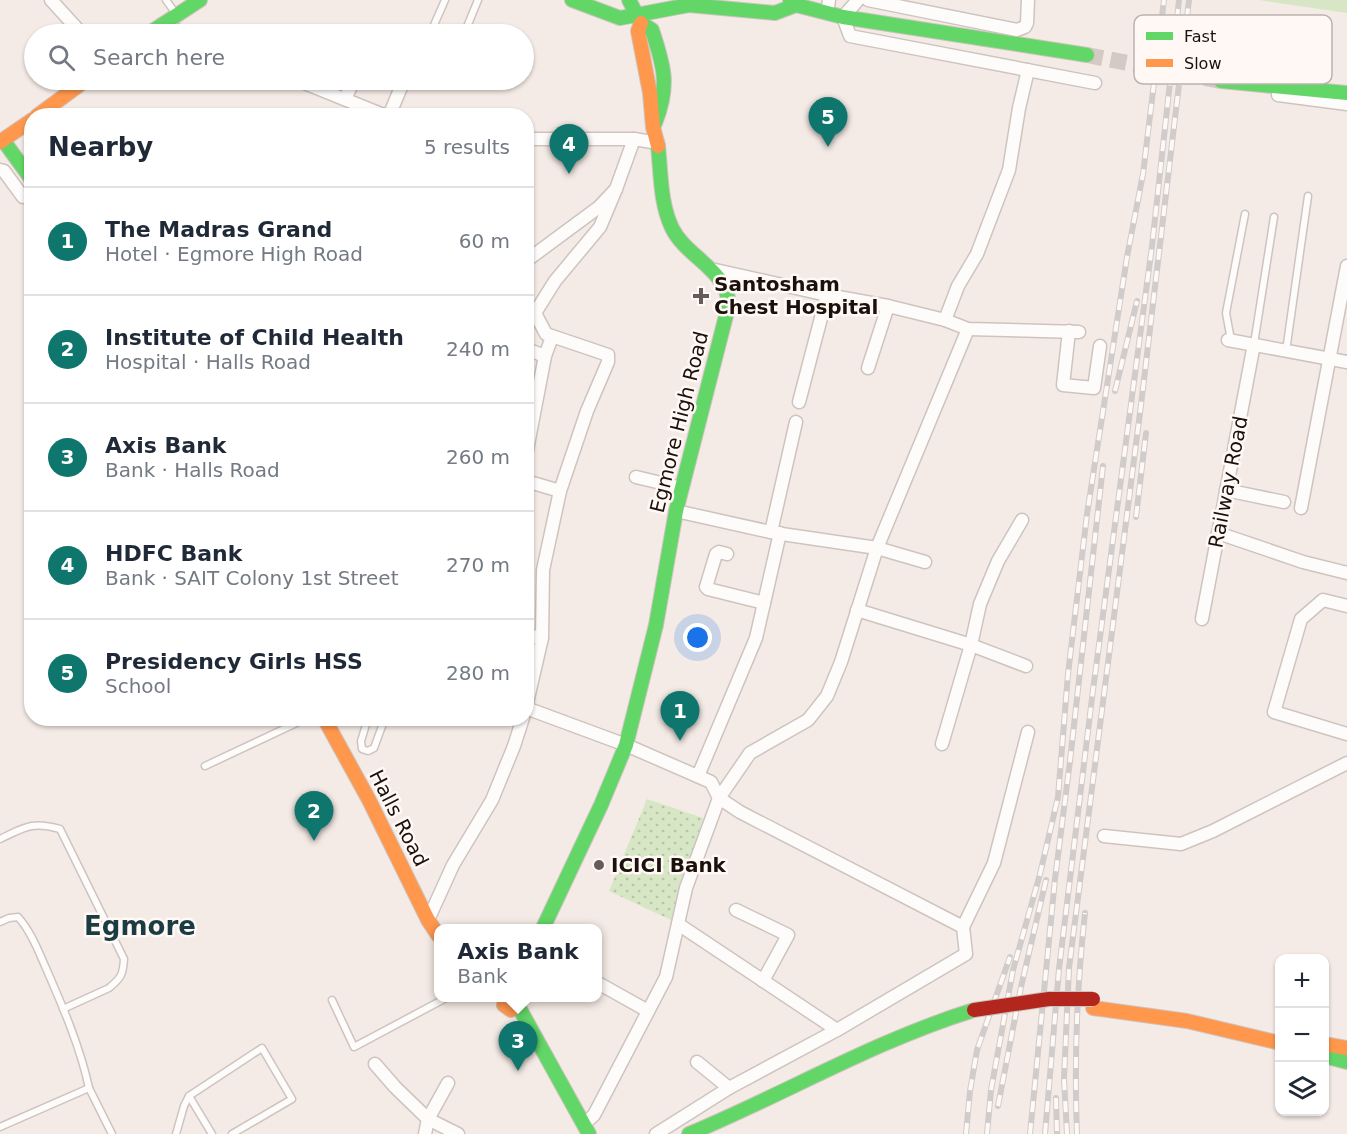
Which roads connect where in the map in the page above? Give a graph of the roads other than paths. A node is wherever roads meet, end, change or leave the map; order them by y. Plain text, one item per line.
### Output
1 (51, 0) edge
2 (166, 0) edge
3 (200, 0) edge
4 (445, 0) edge
5 (478, 0) edge
6 (572, 0) edge
7 (629, 0) edge
8 (858, 0) edge
9 (868, 0) edge
10 (1028, 0) edge
11 (793, 2) edge
12 (689, 3) edge
13 (828, 7) edge
14 (176, 15) junction
15 (843, 18) junction
16 (639, 20) junction
17 (73, 24) edge
18 (162, 24) edge
19 (434, 24) edge
20 (468, 24) edge
21 (1087, 55) tunnel mouth
22 (1028, 70) junction
23 (1095, 83) dead end
24 (1252, 84) edge
25 (72, 90) edge
26 (322, 90) edge
27 (349, 90) edge
28 (400, 90) edge
29 (1347, 93) edge
30 (1278, 95) dead end
31 (345, 99) junction
32 (1347, 104) edge
33 (48, 108) edge
34 (368, 108) edge
35 (392, 108) edge
36 (24, 125) edge
37 (4, 138) edge
38 (534, 139) edge
39 (634, 139) junction
40 (658, 143) junction
41 (0, 156) edge
42 (24, 168) edge
43 (0, 170) edge
44 (24, 170) edge
45 (616, 189) junction
46 (1308, 196) dead end
47 (24, 197) edge
48 (1245, 214) dead end
49 (1274, 217) dead end
50 (534, 255) edge
51 (1347, 266) edge
52 (711, 269) junction
53 (827, 295) junction
54 (888, 306) junction
55 (945, 320) junction
56 (968, 329) junction
57 (552, 337) junction
58 (1229, 341) joint
59 (1254, 344) junction
60 (1100, 346) dead end
61 (1286, 351) junction
62 (534, 352) edge
63 (545, 357) junction
64 (1330, 360) junction
65 (1347, 362) edge
66 (868, 368) dead end
67 (799, 402) dead end
68 (534, 414) edge
69 (796, 422) dead end
70 (636, 477) dead end
71 (534, 483) edge
72 (681, 488) junction
73 (1226, 490) junction
74 (560, 491) junction
75 (1284, 502) dead end
76 (1301, 508) dead end
77 (675, 511) junction
78 (1022, 520) dead end
79 (776, 533) junction
80 (1218, 533) junction
81 (877, 548) junction
82 (727, 554) dead end
83 (925, 562) dead end
84 (1347, 573) edge
85 (764, 603) junction
86 (1347, 606) edge
87 (857, 610) junction
88 (1202, 619) dead end
89 (534, 636) edge
90 (542, 638) junction
91 (971, 645) junction
92 (1026, 666) dead end
93 (534, 672) edge
94 (534, 710) edge
95 (290, 726) edge
96 (328, 726) edge
97 (366, 726) edge
98 (382, 726) edge
99 (520, 726) edge
100 (1028, 732) dead end
101 (1347, 734) edge
102 (942, 744) dead end
103 (626, 745) junction
104 (362, 749) junction
105 (347, 761) junction
106 (1347, 763) edge
107 (204, 766) dead end
108 (698, 776) junction
109 (719, 798) junction
110 (1104, 836) dead end
111 (0, 839) edge
112 (736, 909) dead end
113 (428, 920) junction
114 (0, 922) edge
115 (545, 924) edge
116 (678, 924) junction
117 (963, 927) junction
118 (434, 929) edge
119 (763, 981) junction
120 (602, 986) edge
121 (332, 1000) dead end
122 (438, 1002) edge
123 (513, 1002) edge
124 (1093, 1003) junction
125 (63, 1009) junction
126 (648, 1011) junction
127 (974, 1016) junction
128 (837, 1030) junction
129 (1275, 1032) edge
130 (1275, 1042) edge
131 (1329, 1046) edge
132 (1346, 1053) edge
133 (1329, 1055) edge
134 (697, 1062) dead end
135 (375, 1064) dead end
136 (448, 1083) dead end
137 (89, 1088) junction
138 (729, 1088) junction
139 (189, 1096) junction
140 (428, 1119) junction
141 (0, 1127) edge
142 (584, 1131) edge
143 (111, 1134) edge
144 (176, 1134) edge
145 (213, 1134) edge
146 (232, 1134) edge
147 (425, 1134) edge
148 (458, 1134) edge
149 (656, 1134) edge
150 (689, 1134) edge
151 (718, 1134) edge

1 - 17 street
2 - 14 lane
3 - 14 main road
4 - 19 lane
5 - 20 lane
6 - 16 main road
7 - 16 main road
8 - 15 street
9 - 10 street
11 - 12 main road
11 - 13 main road
12 - 16 main road
13 - 15 main road
14 - 18 main road
15 - 21 main road
15 - 22 street
16 - 40 main road, Egmore High Road
22 - 23 street
22 - 55 street
24 - 29 main road
25 - 33 main road
26 - 31 street
27 - 31 street
28 - 35 street
30 - 32 street
31 - 34 street
36 - 37 main road
37 - 42 main road
38 - 39 street
39 - 40 street
39 - 45 street
40 - 52 main road, Egmore High Road
41 - 44 main road
43 - 47 street
45 - 50 street
45 - 57 street
46 - 61 lane
48 - 58 lane
49 - 59 lane
51 - 64 street
52 - 53 street
52 - 72 main road, Egmore High Road
53 - 54 street
53 - 67 street
54 - 55 street
54 - 66 street
55 - 56 street
56 - 60 street
56 - 81 street
57 - 63 street
57 - 74 street
58 - 59 street
59 - 61 street
59 - 73 street, Railway Road
61 - 64 street
62 - 63 street
63 - 68 street
64 - 65 street
64 - 76 street
69 - 79 street
70 - 72 street
71 - 74 street
72 - 77 main road, Egmore High Road
73 - 75 street
73 - 80 street, Railway Road
74 - 90 street
77 - 79 street
77 - 103 main road, Egmore High Road
78 - 91 street
79 - 81 street
79 - 85 street
80 - 84 street
80 - 88 street, Railway Road
81 - 83 street
81 - 87 street
82 - 85 street
85 - 108 street
86 - 101 street
87 - 91 street
87 - 109 street
89 - 90 street
90 - 93 street
91 - 92 street
91 - 102 street
94 - 103 street
95 - 107 lane
96 - 105 main road, Halls Road
97 - 104 lane
98 - 104 lane
99 - 113 street
100 - 117 street
103 - 108 street
103 - 115 main road, Egmore High Road
104 - 105 lane
105 - 113 main road, Halls Road
106 - 110 street
108 - 109 street
109 - 116 street
109 - 117 street
111 - 125 lane
112 - 119 street
113 - 118 main road, Halls Road
114 - 125 lane
116 - 119 street
116 - 126 street
117 - 128 street
119 - 128 street
120 - 126 street
121 - 122 lane
123 - 142 main road
124 - 127 main road, bridge
124 - 129 main road
124 - 130 main road
125 - 137 lane
126 - 142 street
127 - 150 main road
127 - 151 main road
128 - 138 street
131 - 132 main road
132 - 133 main road
134 - 138 street
135 - 140 street
136 - 140 street
137 - 141 lane
137 - 143 lane
138 - 149 street
139 - 144 lane
139 - 145 lane
139 - 146 lane
140 - 147 street
140 - 148 street

